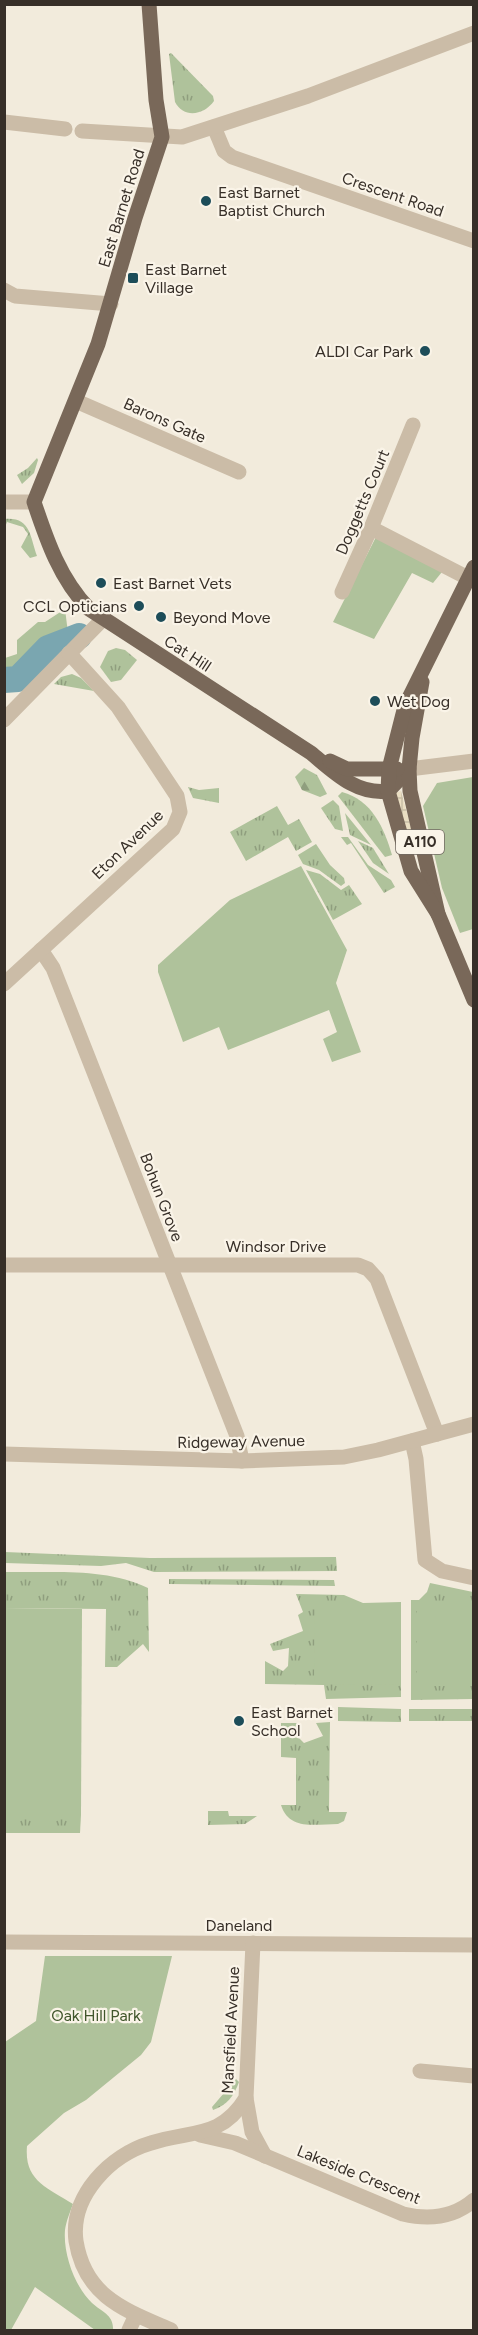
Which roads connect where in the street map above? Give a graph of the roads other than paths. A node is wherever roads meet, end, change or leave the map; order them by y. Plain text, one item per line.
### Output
1 (149, 4) edge
2 (474, 33) edge
3 (4, 122) edge
4 (214, 127) junction
5 (65, 129) dead end
6 (81, 131) dead end
7 (162, 137) junction
8 (474, 241) edge
9 (4, 290) edge
10 (111, 304) junction
11 (76, 400) junction
12 (413, 425) dead end
13 (239, 472) dead end
14 (4, 502) edge
15 (34, 502) junction
16 (371, 528) junction
17 (471, 573) edge
18 (342, 592) dead end
19 (103, 619) junction
20 (74, 648) junction
21 (424, 671) junction
22 (4, 720) edge
23 (311, 753) junction
24 (474, 761) edge
25 (389, 769) junction
26 (409, 769) junction
27 (388, 791) junction
28 (438, 914) junction
29 (41, 950) junction
30 (4, 984) edge
31 (474, 1000) edge
32 (4, 1265) edge
33 (170, 1265) junction
34 (474, 1424) edge
35 (437, 1434) junction
36 (412, 1441) junction
37 (4, 1454) edge
38 (242, 1461) junction
39 (474, 1578) edge
40 (4, 1942) edge
41 (253, 1943) junction
42 (474, 1944) edge
43 (420, 2071) dead end
44 (474, 2076) edge
45 (246, 2098) junction
46 (197, 2134) junction
47 (265, 2156) junction
48 (474, 2200) edge
49 (136, 2315) junction
50 (129, 2331) edge
51 (171, 2331) edge

1 - 7 main road
2 - 4 street, East Barnet Road
3 - 5 street
4 - 7 street, East Barnet Road
4 - 8 street, Crescent Road
6 - 7 street
7 - 10 main road, East Barnet Road
9 - 10 street
10 - 11 main road, East Barnet Road
11 - 13 street, Barons Gate
11 - 15 main road, East Barnet Road
12 - 16 street, Doggetts Court
14 - 15 street
15 - 19 main road, Cat Hill
16 - 17 street
16 - 18 street, Doggetts Court
17 - 21 main road, A110
19 - 20 street
19 - 23 main road, Cat Hill
20 - 22 street
20 - 29 street, Eton Avenue
21 - 25 main road, A110
21 - 26 main road, A110
23 - 25 main road, Cat Hill
23 - 27 main road, Cat Hill
24 - 26 street
25 - 26 main road, Cat Hill
25 - 27 main road, A110
26 - 27 main road
26 - 28 main road, A110
27 - 28 main road, A110
28 - 31 main road, A110
29 - 30 street, Eton Avenue
29 - 33 street, Bohun Grove
32 - 33 street, Windsor Drive
33 - 35 street, Windsor Drive
33 - 38 street, Bohun Grove
34 - 35 street, Ridgeway Avenue
35 - 36 street, Ridgeway Avenue
36 - 38 street, Ridgeway Avenue
36 - 39 street
37 - 38 street, Ridgeway Avenue
40 - 41 street, Daneland
41 - 42 street, Daneland
41 - 45 street, Mansfield Avenue
43 - 44 street
45 - 46 street, Mansfield Avenue
45 - 47 street
46 - 47 street, Lakeside Crescent
46 - 49 street, Mansfield Avenue
47 - 48 street, Lakeside Crescent
49 - 50 street
49 - 51 street, Mansfield Avenue

